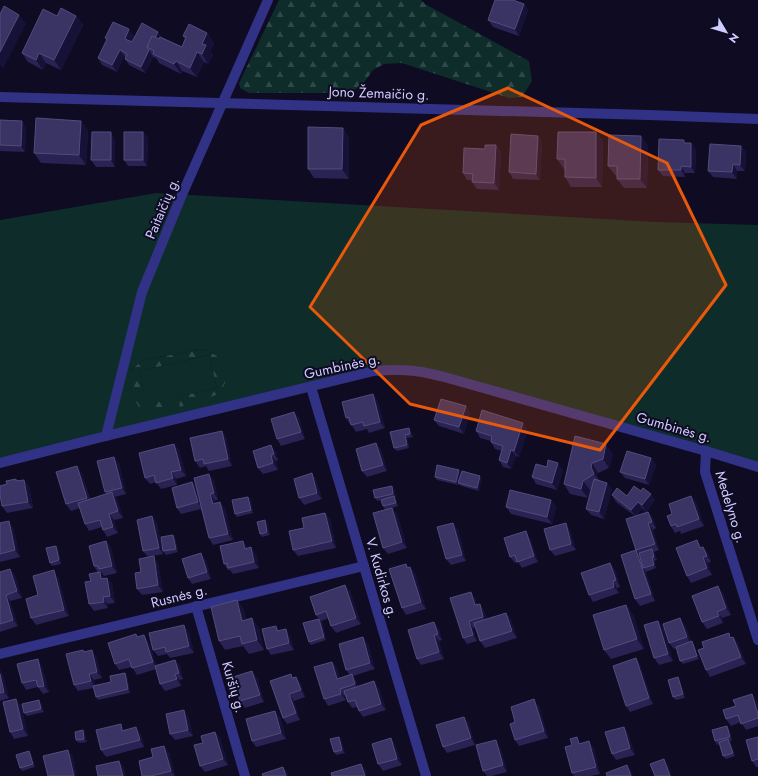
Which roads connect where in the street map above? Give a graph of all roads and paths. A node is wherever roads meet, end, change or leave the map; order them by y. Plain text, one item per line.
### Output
1 (268, 0) edge
2 (0, 97) edge
3 (223, 103) junction
4 (758, 119) edge
5 (311, 387) junction
6 (106, 436) junction
7 (706, 451) junction
8 (0, 464) edge
9 (758, 467) edge
10 (364, 566) junction
11 (196, 606) junction
12 (758, 640) edge
13 (0, 654) edge
14 (245, 776) edge
15 (426, 776) edge

1 - 3 street, Paitaičių g.
2 - 3 street, Jono Žemaičio g.
3 - 4 street, Jono Žemaičio g.
3 - 6 street, Paitaičių g.
5 - 6 street, Gumbinės g.
5 - 7 street, Gumbinės g.
5 - 10 street, V. Kudirkos g.
6 - 8 street, Gumbinės g.
7 - 9 street, Gumbinės g.
7 - 12 street, Medelyno g.
10 - 11 street, Rusnės g.
10 - 15 street, V. Kudirkos g.
11 - 13 street, Rusnės g.
11 - 14 street, Kuršių g.

